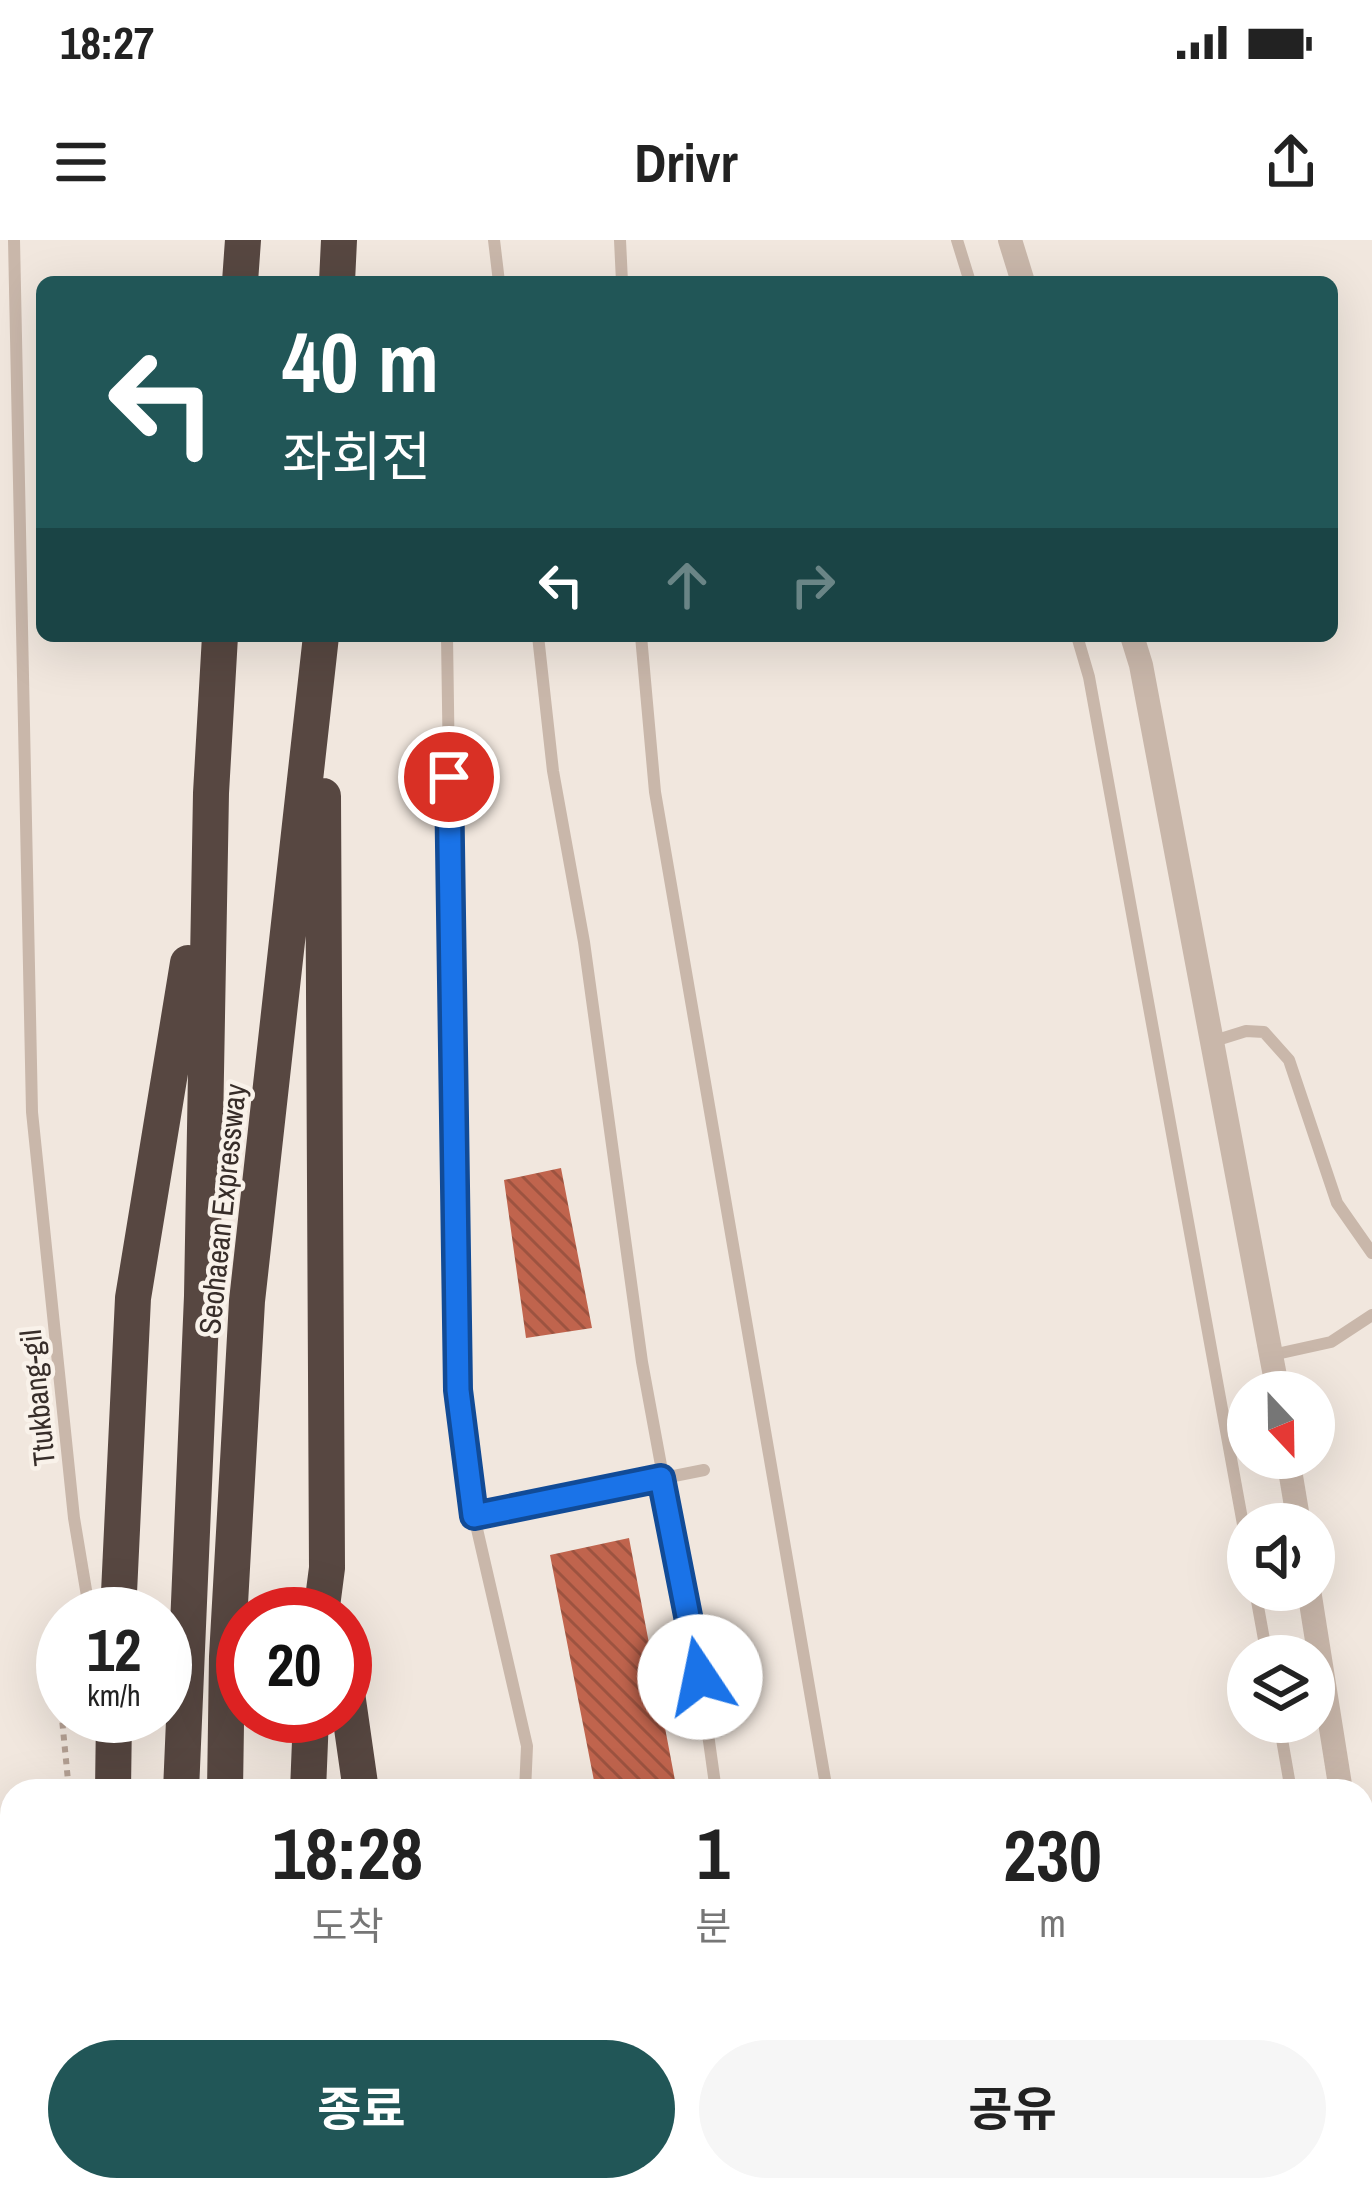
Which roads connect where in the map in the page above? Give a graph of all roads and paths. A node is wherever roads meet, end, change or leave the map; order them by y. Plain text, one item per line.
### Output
1 (14, 240) edge
2 (243, 240) edge
3 (339, 240) edge
4 (494, 240) edge
5 (620, 240) edge
6 (957, 240) edge
7 (1010, 240) edge
8 (240, 276) edge
9 (338, 276) edge
10 (498, 276) edge
11 (622, 276) edge
12 (968, 276) edge
13 (1021, 276) edge
14 (220, 642) edge
15 (320, 642) edge
16 (321, 642) edge
17 (448, 642) edge
18 (539, 642) edge
19 (642, 642) edge
20 (1079, 642) edge
21 (1134, 642) edge
22 (211, 794) junction
23 (1214, 1041) junction
24 (1372, 1252) edge
25 (1372, 1315) edge
26 (1272, 1355) junction
27 (1275, 1371) edge
28 (704, 1470) dead end
29 (661, 1478) junction
30 (1239, 1503) edge
31 (474, 1516) junction
32 (327, 1568) junction
33 (86, 1587) edge
34 (119, 1587) edge
35 (325, 1587) edge
36 (330, 1587) edge
37 (1313, 1611) edge
38 (64, 1743) edge
39 (111, 1743) edge
40 (114, 1743) edge
41 (310, 1743) edge
42 (355, 1743) edge
43 (1283, 1743) edge
44 (68, 1779) edge
45 (113, 1779) edge
46 (120, 1779) edge
47 (182, 1779) edge
48 (225, 1779) edge
49 (308, 1779) edge
50 (360, 1779) edge
51 (526, 1779) edge
52 (714, 1779) edge
53 (824, 1779) edge
54 (1289, 1779) edge
55 (1339, 1779) edge

1 - 33 lane, Ttukbang-gil
2 - 8 highway
3 - 9 highway
4 - 10 lane
5 - 11 lane
6 - 12 lane
7 - 13 street
14 - 22 highway, Seohaean Expressway
15 - 48 highway, Seohaean Expressway
16 - 32 highway
17 - 31 lane
18 - 29 lane
19 - 53 lane
20 - 30 lane
21 - 23 street
22 - 34 highway
22 - 47 highway, Seohaean Expressway
23 - 24 lane
23 - 26 street
25 - 26 lane
26 - 27 street
28 - 29 lane
29 - 31 lane
29 - 52 lane
31 - 51 lane
32 - 35 highway
32 - 36 highway
37 - 55 street
38 - 44 path
39 - 45 highway, bridge
40 - 46 lane
41 - 49 highway
42 - 50 highway
43 - 54 lane

